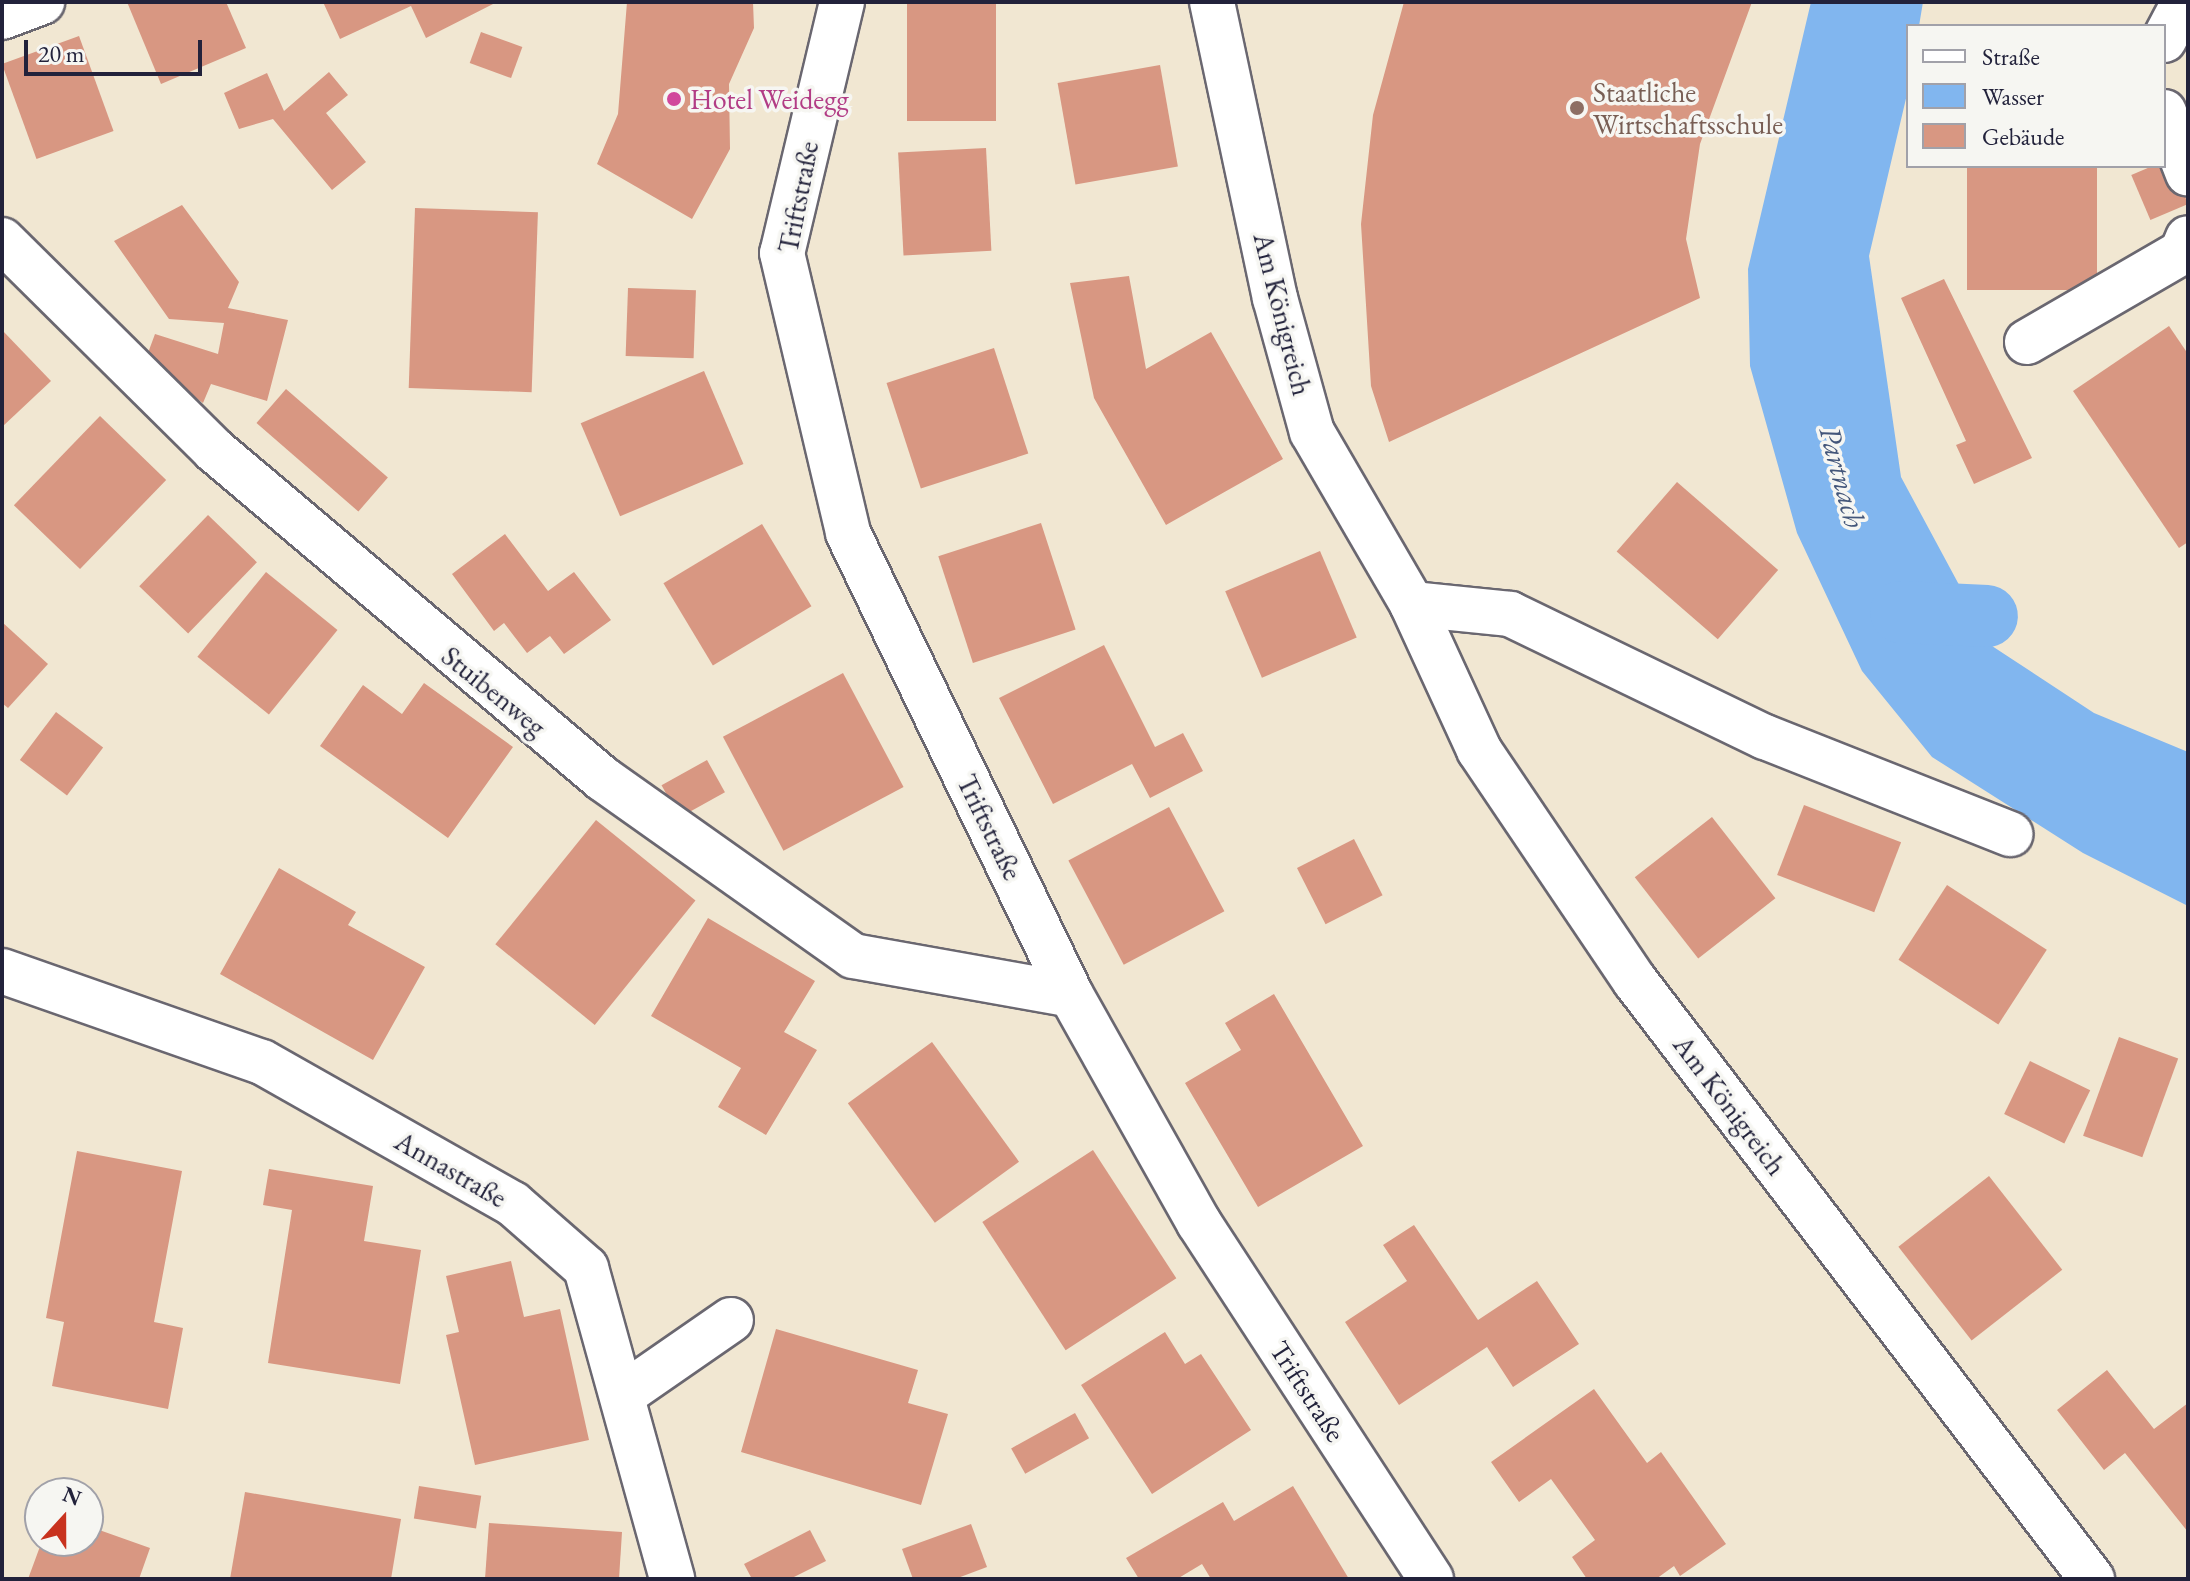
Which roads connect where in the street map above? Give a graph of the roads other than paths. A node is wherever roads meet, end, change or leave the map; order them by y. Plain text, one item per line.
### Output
1 (42, 2) edge
2 (842, 2) edge
3 (1226, 8) edge
4 (2, 17) edge
5 (2166, 117) edge
6 (2188, 174) edge
7 (2188, 238) edge
8 (2, 240) edge
9 (2027, 342) dead end
10 (1412, 604) junction
11 (2010, 834) dead end
12 (2, 971) edge
13 (1071, 995) junction
14 (731, 1320) dead end
15 (624, 1394) junction
16 (672, 1579) edge
17 (1431, 1579) edge
18 (2092, 1579) edge

1 - 4 street
2 - 13 street, Triftstraße
3 - 10 street, Am Königreich
5 - 6 street
7 - 9 street
8 - 13 street, Stuibenweg
10 - 11 street
10 - 18 street, Am Königreich
12 - 15 street, Annastraße
13 - 17 street, Triftstraße
14 - 15 street
15 - 16 street, Annastraße

